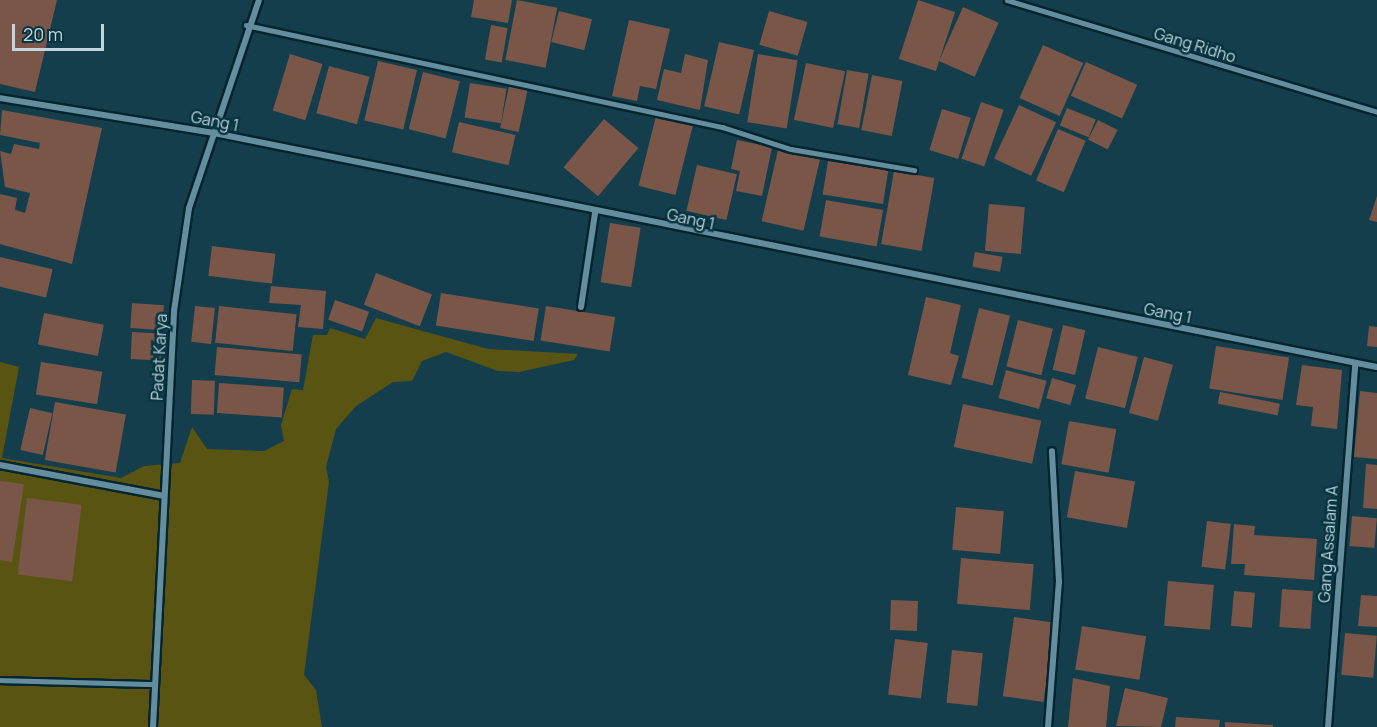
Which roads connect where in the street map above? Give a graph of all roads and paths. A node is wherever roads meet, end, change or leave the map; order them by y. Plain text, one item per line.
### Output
1 (259, 0) edge
2 (1007, 0) edge
3 (246, 25) junction
4 (0, 98) edge
5 (1377, 112) edge
6 (214, 133) junction
7 (914, 170) dead end
8 (595, 213) junction
9 (581, 307) dead end
10 (1355, 364) junction
11 (1377, 367) edge
12 (1052, 452) dead end
13 (0, 465) edge
14 (164, 496) junction
15 (0, 680) edge
16 (155, 684) junction
17 (153, 727) edge
18 (1048, 727) edge
19 (1328, 727) edge

1 - 3 street, Padat Karya
2 - 5 lane, Gang Ridho
3 - 6 street, Padat Karya
3 - 7 lane
4 - 6 street, Gang 1
6 - 8 street, Gang 1
6 - 14 street, Padat Karya
8 - 9 street
8 - 10 street, Gang 1
10 - 11 street, Gang 1
10 - 19 street, Gang Assalam A
12 - 18 street
13 - 14 street
14 - 16 street, Padat Karya
15 - 16 lane
16 - 17 street, Padat Karya

